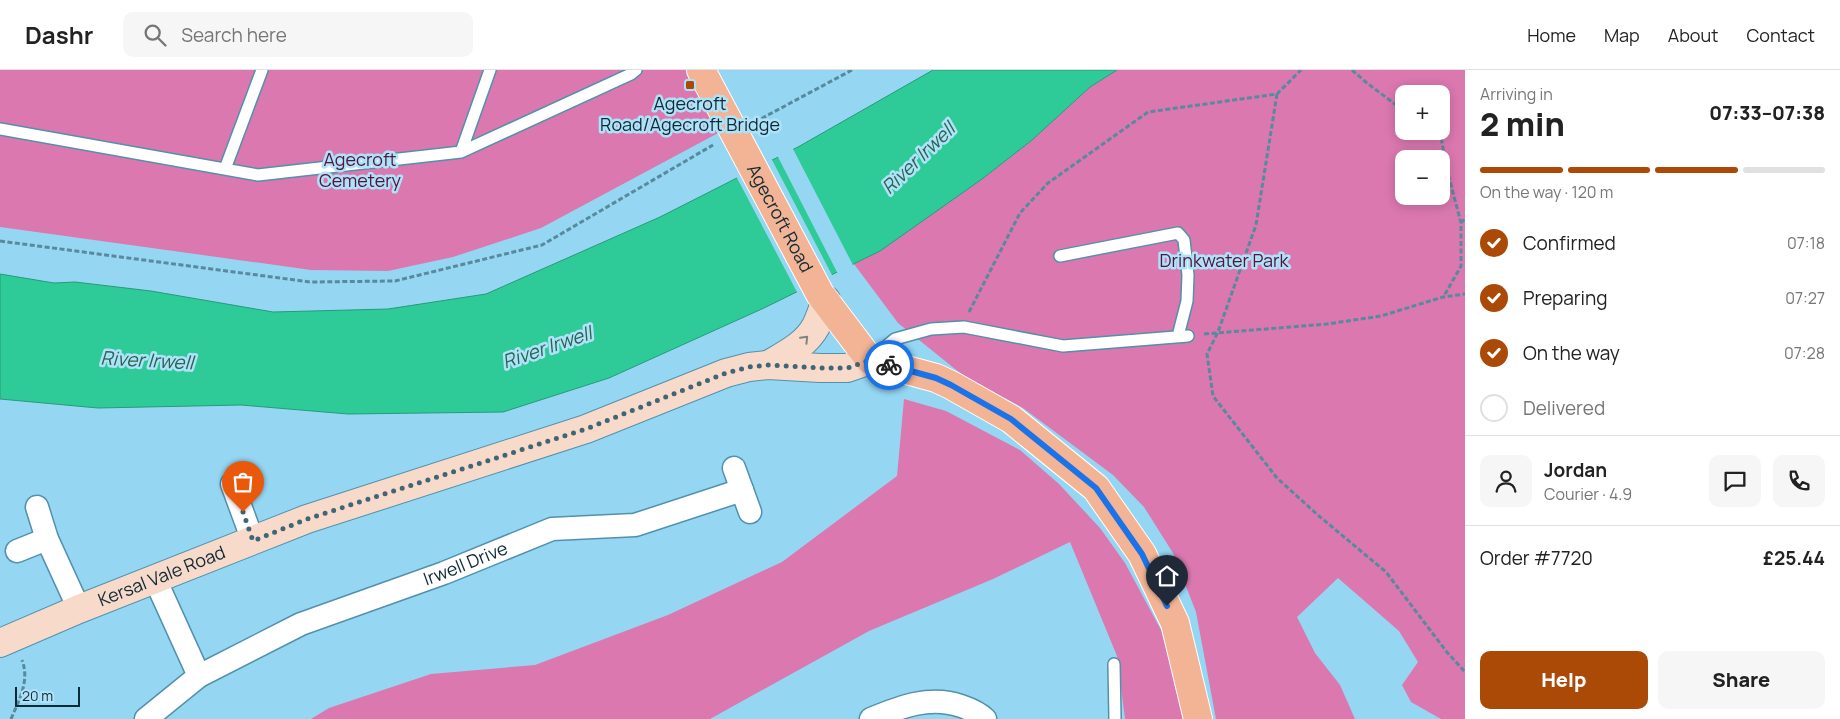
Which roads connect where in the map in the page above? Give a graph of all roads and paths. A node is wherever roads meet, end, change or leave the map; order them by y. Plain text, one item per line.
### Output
1 (262, 70) edge
2 (490, 70) edge
3 (636, 70) edge
4 (701, 70) edge
5 (852, 70) edge
6 (1301, 70) edge
7 (1352, 70) edge
8 (1277, 94) junction
9 (1395, 104) edge
10 (0, 130) edge
11 (737, 139) junction
12 (1442, 140) edge
13 (461, 152) junction
14 (225, 169) junction
15 (1465, 219) edge
16 (1461, 223) junction
17 (0, 240) edge
18 (1060, 256) dead end
19 (1465, 294) edge
20 (1443, 297) junction
21 (826, 300) junction
22 (964, 327) junction
23 (1218, 332) junction
24 (1183, 336) junction
25 (870, 360) junction
26 (768, 365) junction
27 (734, 468) dead end
28 (232, 484) dead end
29 (742, 490) junction
30 (37, 507) dead end
31 (750, 512) dead end
32 (48, 540) junction
33 (253, 541) junction
34 (17, 551) dead end
35 (155, 579) junction
36 (79, 609) junction
37 (7, 640) edge
38 (1114, 664) dead end
39 (1465, 672) edge
40 (199, 676) junction
41 (11, 719) edge
42 (146, 719) edge
43 (871, 719) edge
44 (985, 719) edge
45 (1115, 719) edge
46 (1198, 719) edge

1 - 14 lane
2 - 13 lane
3 - 13 lane
4 - 11 main road, Agecroft Road
5 - 11 path
6 - 8 path
7 - 9 path
8 - 22 path
8 - 23 path
10 - 14 lane
11 - 17 path
11 - 21 main road, Agecroft Road
12 - 16 path
13 - 14 lane
15 - 16 path
16 - 20 path
18 - 24 lane
19 - 20 path
20 - 23 path
21 - 25 main road, Agecroft Road
26 -> 21 street
22 - 24 lane
22 - 25 lane
23 - 24 path
23 - 39 path
25 - 26 street, Kersal Vale Road
25 - 46 main road
26 - 33 street, Kersal Vale Road
27 - 29 street
28 - 33 street
29 - 31 street
29 - 40 street, Irwell Drive
30 - 32 street
32 - 34 street
32 - 36 street
33 - 35 street, Kersal Vale Road
35 - 36 street, Kersal Vale Road
35 - 40 street
36 - 37 street, Kersal Vale Road
37 - 41 path
38 - 45 lane
40 - 42 street, Irwell Drive
43 - 44 street

